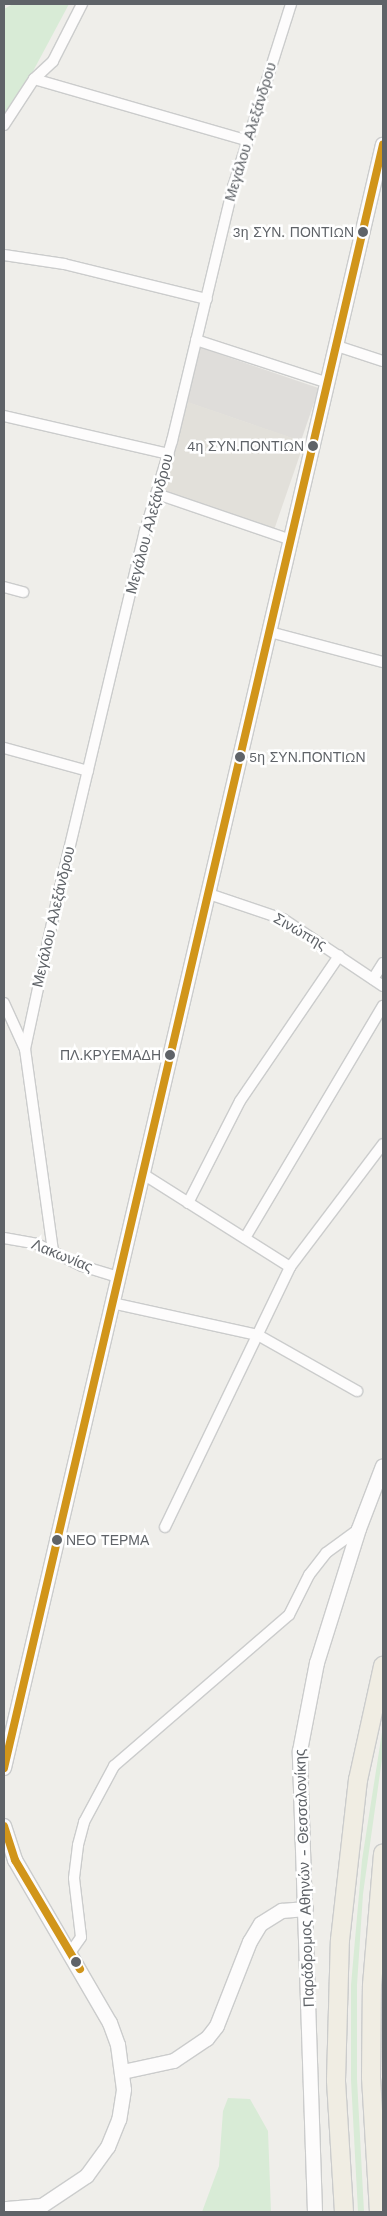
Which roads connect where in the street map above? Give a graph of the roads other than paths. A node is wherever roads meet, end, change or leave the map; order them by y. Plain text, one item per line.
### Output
1 (82, 4) edge
2 (291, 4) edge
3 (34, 79) junction
4 (4, 125) edge
5 (246, 140) junction
6 (382, 154) edge
7 (4, 255) edge
8 (207, 299) junction
9 (196, 340) junction
10 (337, 346) junction
11 (383, 362) edge
12 (328, 383) junction
13 (4, 416) edge
14 (169, 454) junction
15 (157, 494) junction
16 (292, 540) junction
17 (4, 587) edge
18 (23, 592) dead end
19 (270, 632) junction
20 (383, 662) edge
21 (4, 748) edge
22 (88, 771) junction
23 (209, 894) junction
24 (339, 956) junction
25 (383, 964) edge
26 (373, 979) junction
27 (383, 986) edge
28 (4, 1003) edge
29 (383, 1006) edge
30 (25, 1049) junction
31 (383, 1144) edge
32 (143, 1174) junction
33 (188, 1202) junction
34 (4, 1238) edge
35 (245, 1238) junction
36 (53, 1250) junction
37 (290, 1267) junction
38 (119, 1277) junction
39 (112, 1303) junction
40 (258, 1335) junction
41 (357, 1391) dead end
42 (383, 1466) edge
43 (165, 1527) dead end
44 (359, 1529) junction
45 (383, 1666) edge
46 (4, 1768) edge
47 (4, 1826) edge
48 (7, 1845) edge
49 (383, 1853) edge
50 (306, 1909) junction
51 (70, 1953) junction
52 (123, 2072) junction
53 (4, 2209) edge
54 (42, 2209) edge
55 (316, 2212) edge
56 (344, 2212) edge
57 (379, 2212) edge

1 - 3 street
2 - 5 street, Μεγάλου Αλεξάνδρου
3 - 4 street
3 - 5 street
5 - 8 street, Μεγάλου Αλεξάνδρου
6 - 10 main road
7 - 8 street
8 - 9 street, Μεγάλου Αλεξάνδρου
9 - 12 street
9 - 14 street, Μεγάλου Αλεξάνδρου
10 - 11 street
10 - 12 main road
12 - 16 main road
13 - 14 street
14 - 15 street, Μεγάλου Αλεξάνδρου
15 - 16 street
15 - 22 street, Μεγάλου Αλεξάνδρου
16 - 19 main road
17 - 18 street
19 - 20 street
19 - 23 main road
21 - 22 street
22 - 30 street, Μεγάλου Αλεξάνδρου
23 - 24 street, Σινώπης
23 - 32 main road
24 - 26 street, Σινώπης
24 - 33 street
25 - 26 street
26 - 27 street, Σινώπης
28 - 30 street
29 - 35 street
30 - 36 street
31 - 37 street
32 - 33 street
32 - 38 main road
33 - 35 street
34 - 36 street, Λακωνίας
35 - 37 street
36 - 38 street, Λακωνίας
37 - 40 street
38 - 39 main road
39 - 40 street
39 - 46 main road
40 - 41 street
40 - 43 street
42 - 44 main road, Παράδρομος Αθηνών - Θεσσαλονίκης
44 - 50 main road, Παράδρομος Αθηνών - Θεσσαλονίκης
44 - 51 street
45 - 56 highway
47 - 48 main road
48 - 51 main road
49 - 57 highway
50 - 52 main road
50 - 55 main road, Παράδρομος Αθηνών - Θεσσαλονίκης
51 - 52 main road
52 - 54 main road
53 - 54 main road

